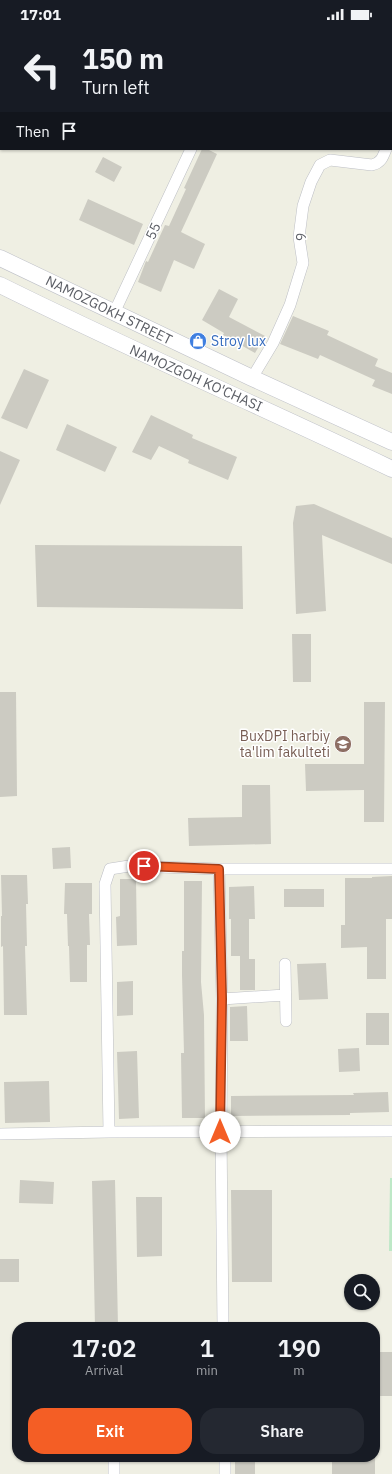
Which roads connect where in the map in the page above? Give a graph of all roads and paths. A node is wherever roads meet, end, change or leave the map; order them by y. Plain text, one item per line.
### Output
1 (191, 150) edge
2 (386, 150) edge
3 (0, 258) edge
4 (0, 285) edge
5 (114, 313) junction
6 (252, 378) junction
7 (392, 442) edge
8 (392, 469) edge
9 (392, 868) edge
10 (219, 869) junction
11 (285, 964) dead end
12 (285, 995) junction
13 (222, 999) junction
14 (286, 1021) dead end
15 (392, 1131) edge
16 (109, 1132) junction
17 (220, 1132) junction
18 (0, 1134) edge
19 (223, 1322) edge
20 (114, 1462) edge
21 (225, 1462) edge
22 (114, 1474) edge
23 (225, 1474) edge

1 - 5 street, 55
2 - 6 street, 9
3 - 5 main road, NAMOZGOKH STREET
4 - 8 main road, NAMOZGOH KO'CHASI
5 - 6 main road, NAMOZGOKH STREET
6 - 7 main road, NAMOZGOKH STREET
9 - 10 street
10 - 13 street
10 - 16 street
11 - 12 street
12 - 13 street
12 - 14 street
13 - 17 street
15 - 17 street
16 - 17 street
16 - 18 street
17 - 19 street
20 - 22 street
21 - 23 street

